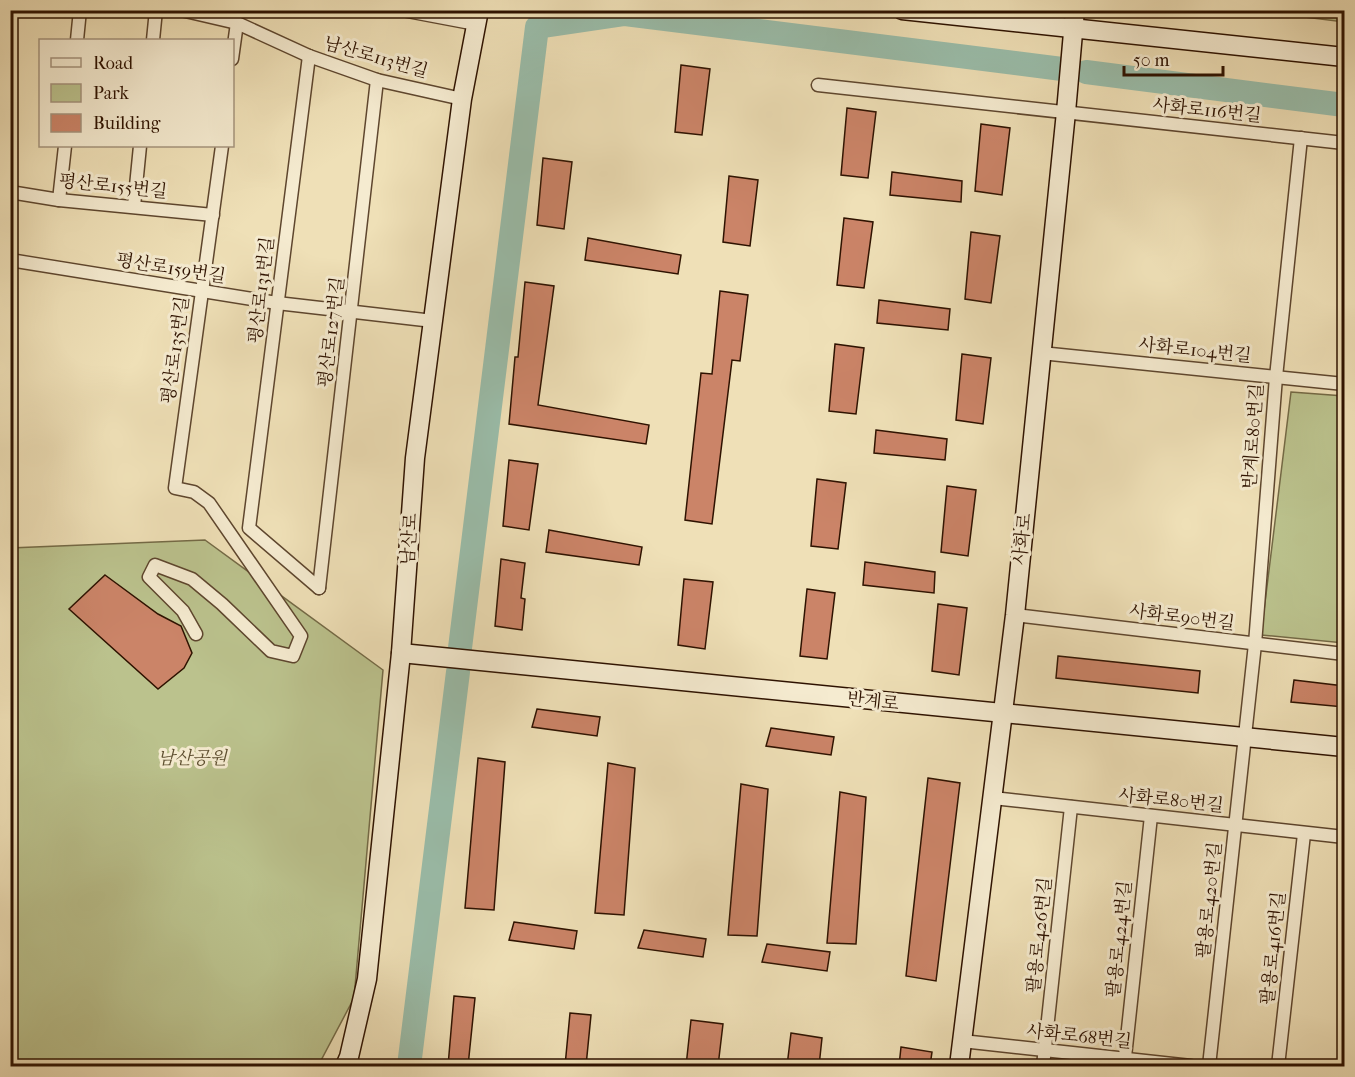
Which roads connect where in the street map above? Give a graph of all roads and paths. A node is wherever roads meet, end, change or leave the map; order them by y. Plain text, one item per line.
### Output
1 (80, 10) edge
2 (156, 10) edge
3 (181, 10) edge
4 (402, 10) edge
5 (902, 10) edge
6 (477, 17) edge
7 (1074, 19) edge
8 (237, 23) junction
9 (77, 39) edge
10 (153, 39) edge
11 (234, 45) edge
12 (309, 56) junction
13 (1344, 57) edge
14 (377, 80) junction
15 (818, 85) dead end
16 (462, 99) junction
17 (1066, 112) junction
18 (1300, 138) junction
19 (1344, 143) edge
20 (65, 147) edge
21 (141, 147) edge
22 (222, 147) edge
23 (10, 192) edge
24 (58, 200) junction
25 (134, 206) junction
26 (213, 215) junction
27 (10, 260) edge
28 (201, 292) junction
29 (277, 303) junction
30 (351, 311) junction
31 (433, 321) junction
32 (1041, 353) junction
33 (1276, 377) junction
34 (1344, 384) edge
35 (319, 588) joint
36 (1014, 615) junction
37 (196, 634) dead end
38 (1255, 644) junction
39 (401, 653) junction
40 (1344, 654) edge
41 (1004, 713) junction
42 (1245, 737) junction
43 (1344, 747) edge
44 (993, 798) junction
45 (1071, 807) junction
46 (1151, 816) junction
47 (1235, 826) junction
48 (1304, 834) junction
49 (1344, 837) edge
50 (962, 1041) junction
51 (1045, 1050) junction
52 (1124, 1063) edge
53 (345, 1066) edge
54 (959, 1066) edge
55 (1043, 1066) edge
56 (1191, 1066) edge
57 (1209, 1066) edge
58 (1278, 1066) edge

1 - 9 street
2 - 10 street
3 - 8 street, 남산로113번길
4 - 6 street
5 - 7 main road
6 - 16 main road, 남산로
7 - 13 main road
7 - 17 main road, 사화로
8 - 11 street
8 - 12 street, 남산로113번길
12 - 14 street, 남산로113번길
12 - 29 street, 평산로131번길
14 - 16 street, 남산로113번길
14 - 30 street, 평산로127번길
15 - 17 street, 사화로116번길
16 - 31 main road, 남산로
17 - 18 street, 사화로116번길
17 - 32 main road, 사화로
18 - 19 street, 사화로116번길
18 - 33 street, 반계로80번길
20 - 24 street
21 - 25 street
22 - 26 street, 평산로135번길
23 - 24 street, 평산로155번길
24 - 25 street, 평산로155번길
25 - 26 street, 평산로155번길
26 - 28 street, 평산로135번길
27 - 28 street, 평산로159번길
28 - 29 street, 평산로159번길
28 - 37 street, 평산로135번길
29 - 30 street, 평산로159번길
29 - 35 street, 평산로131번길
30 - 31 street, 평산로159번길
30 - 35 street, 평산로127번길
31 - 39 main road, 남산로
32 - 33 street, 사화로104번길
32 - 36 main road, 사화로
33 - 34 street, 사화로104번길
33 - 38 street, 반계로80번길
36 - 38 street, 사화로90번길
36 - 41 main road, 사화로
38 - 40 street, 사화로90번길
38 - 42 street, 반계로80번길
39 - 41 main road, 반계로
39 - 53 main road, 남산로
41 - 42 main road, 반계로
41 - 44 main road, 사화로
42 - 43 main road, 반계로
42 - 47 street, 팔용로420번길
44 - 45 street, 사화로80번길
44 - 50 main road, 사화로
45 - 46 street, 사화로80번길
45 - 51 street, 팔용로426번길
46 - 47 street, 사화로80번길
46 - 52 street, 팔용로424번길
47 - 48 street, 사화로80번길
47 - 57 street, 팔용로420번길
48 - 49 street, 사화로80번길
48 - 58 street, 팔용로416번길
50 - 51 street, 사화로68번길
50 - 54 main road, 사화로
51 - 52 street, 사화로68번길
51 - 55 street, 팔용로426번길
52 - 56 street, 사화로68번길

